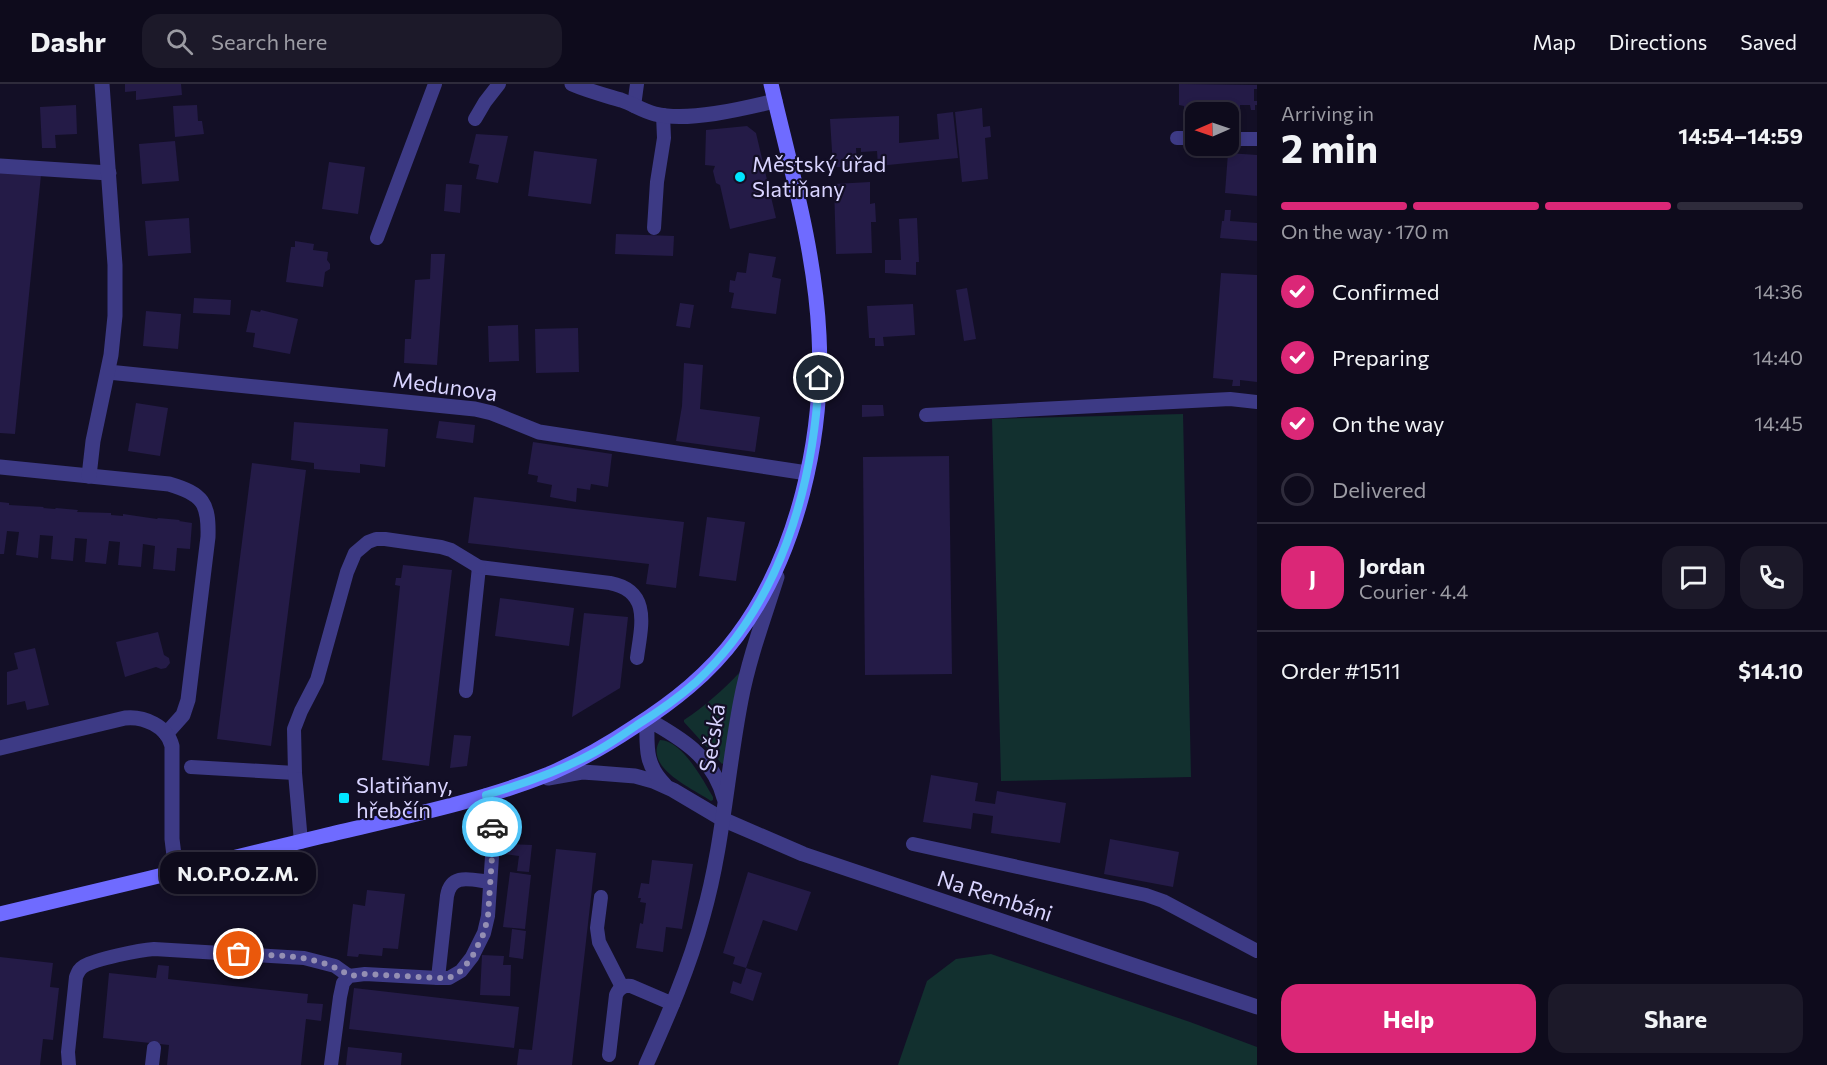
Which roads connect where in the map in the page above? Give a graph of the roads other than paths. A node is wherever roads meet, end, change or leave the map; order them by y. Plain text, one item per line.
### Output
1 (102, 84) edge
2 (435, 84) edge
3 (499, 84) edge
4 (572, 84) edge
5 (637, 84) edge
6 (771, 84) edge
7 (775, 101) junction
8 (634, 106) junction
9 (663, 115) junction
10 (475, 119) dead end
11 (1177, 138) dead end
12 (1185, 138) edge
13 (1239, 138) edge
14 (1257, 139) edge
15 (0, 165) edge
16 (109, 173) junction
17 (654, 228) dead end
18 (377, 238) dead end
19 (108, 372) junction
20 (1257, 402) edge
21 (926, 415) dead end
22 (0, 467) edge
23 (807, 473) junction
24 (88, 476) junction
25 (797, 512) junction
26 (479, 567) junction
27 (637, 658) dead end
28 (466, 691) dead end
29 (647, 719) junction
30 (166, 734) junction
31 (0, 748) edge
32 (191, 767) dead end
33 (295, 772) junction
34 (517, 786) junction
35 (672, 790) junction
36 (486, 795) junction
37 (725, 800) junction
38 (722, 819) junction
39 (302, 842) junction
40 (913, 844) dead end
41 (176, 872) junction
42 (490, 882) junction
43 (601, 897) dead end
44 (0, 914) edge
45 (1257, 951) edge
46 (350, 976) junction
47 (438, 978) junction
48 (622, 987) junction
49 (673, 1004) junction
50 (1257, 1007) edge
51 (154, 1048) dead end
52 (609, 1055) dead end
53 (69, 1065) edge
54 (152, 1065) edge
55 (331, 1065) edge
56 (646, 1065) edge

1 - 16 street
2 - 18 lane
3 - 10 lane
4 - 8 street
5 - 8 lane
6 - 7 main road
7 - 9 street
7 - 23 main road
8 - 9 street
9 - 17 lane
11 - 12 lane
13 - 14 lane
15 - 16 street
16 - 19 street
19 - 23 street, Medunova
19 - 24 street
20 - 21 lane
22 - 24 street
23 - 25 main road
24 - 30 street
25 - 29 main road
25 - 37 street, Sečská
26 - 27 lane
26 - 28 lane
26 - 33 lane
29 - 34 main road
29 - 35 street, Sečská
29 - 37 street, Sečská
30 - 31 street
30 - 41 street
32 - 33 lane
33 - 39 lane
34 - 35 street, Sečská
34 - 36 main road
35 - 38 street, Sečská
36 - 39 main road
36 - 42 lane
37 - 38 street, Sečská
38 - 49 street, Sečská
38 - 50 street, Na Rembáni
39 - 41 main road
40 - 45 lane
41 - 44 main road
42 - 47 lane
42 - 47 lane
43 - 48 lane
46 - 47 lane
46 - 53 lane
46 - 55 lane
48 - 49 lane
48 - 52 lane
49 - 56 street, Sečská
51 - 54 lane

